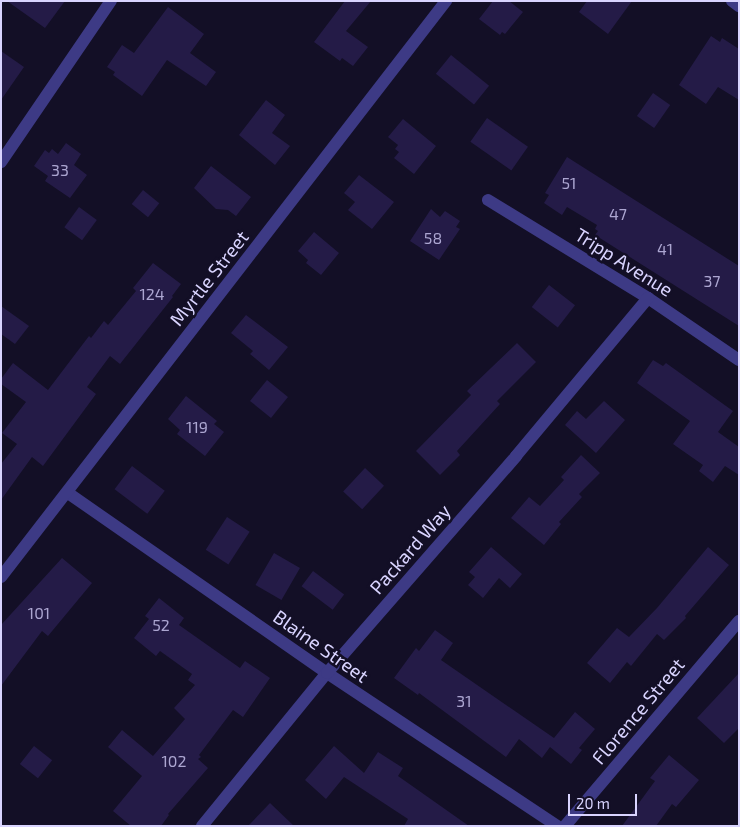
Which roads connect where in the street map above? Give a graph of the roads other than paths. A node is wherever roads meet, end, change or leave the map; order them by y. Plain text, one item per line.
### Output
1 (111, 1) edge
2 (446, 1) edge
3 (732, 1) edge
4 (739, 6) edge
5 (1, 162) edge
6 (488, 200) dead end
7 (648, 298) junction
8 (739, 360) edge
9 (68, 493) junction
10 (1, 577) edge
11 (739, 622) edge
12 (327, 673) junction
13 (202, 826) edge
14 (557, 826) edge
15 (565, 826) edge

1 - 5 street
2 - 9 street, Myrtle Street
3 - 4 street
6 - 7 street, Tripp Avenue
7 - 8 street, Tripp Avenue
7 - 12 street, Packard Way
9 - 10 street, Myrtle Street
9 - 12 street, Blaine Street
11 - 15 street, Florence Street
12 - 13 street, Packard Way
12 - 14 street, Blaine Street

